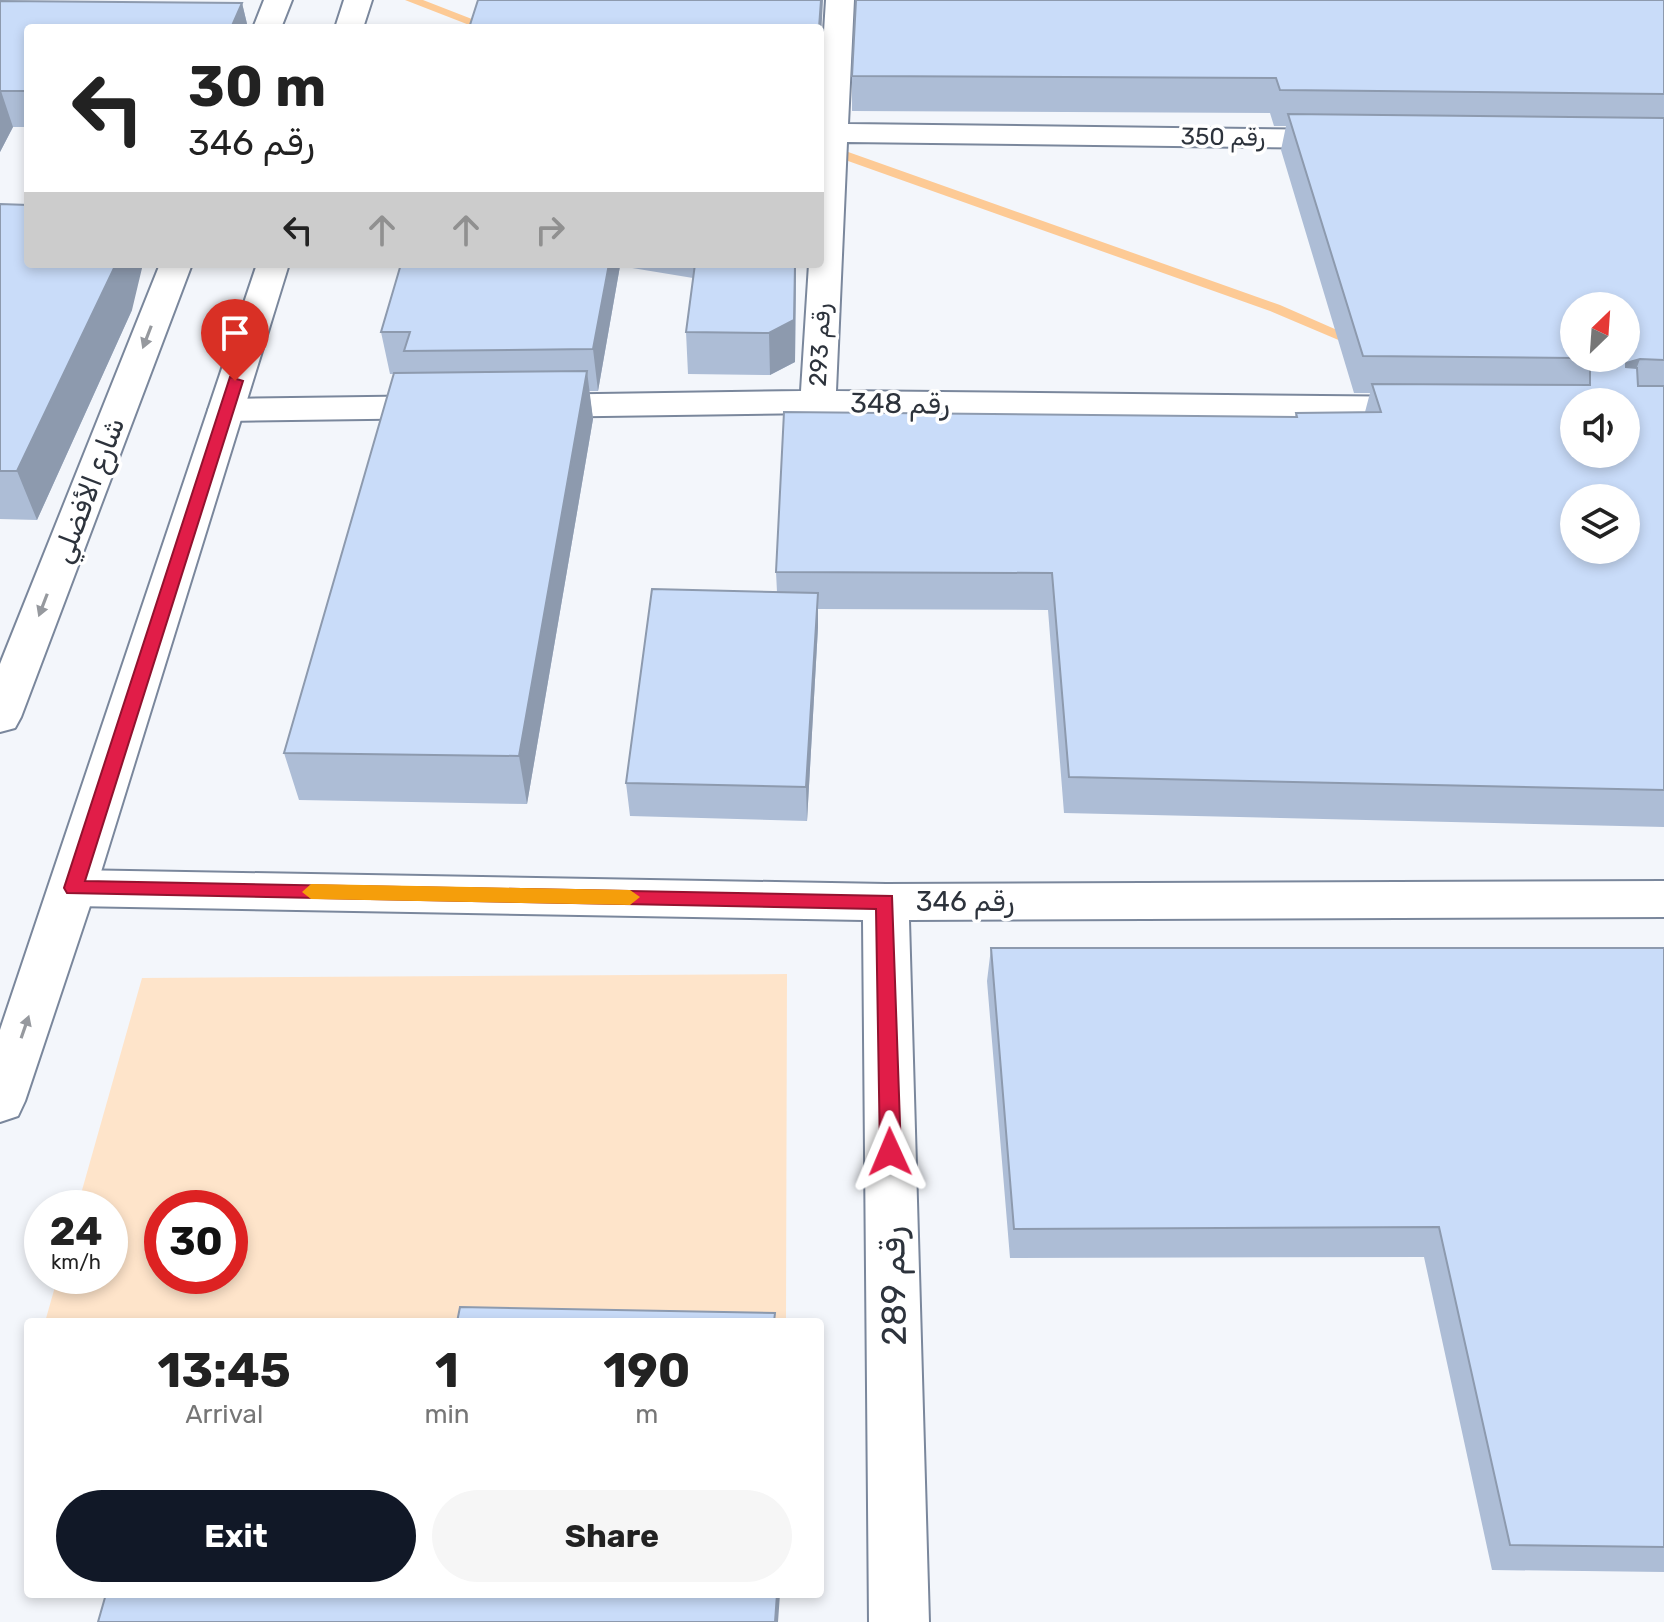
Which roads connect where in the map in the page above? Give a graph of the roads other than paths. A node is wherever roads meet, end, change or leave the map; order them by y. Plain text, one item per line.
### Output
1 (278, 0) edge
2 (358, 0) edge
3 (840, 0) edge
4 (269, 24) edge
5 (350, 24) edge
6 (831, 133) junction
7 (1365, 139) edge
8 (174, 268) edge
9 (272, 268) edge
10 (818, 402) junction
11 (1456, 408) edge
12 (226, 410) junction
13 (0, 717) edge
14 (73, 888) junction
15 (1664, 899) edge
16 (886, 902) junction
17 (0, 1101) edge
18 (899, 1622) edge

1 - 4 street
2 - 5 street
3 - 6 street, رقم 293
6 - 7 street, رقم 350
6 - 10 street, رقم 293
8 -> 13 street, شارع الأفضلي
9 - 12 street
10 - 11 street, رقم 348
10 - 12 street, رقم 348
12 - 14 street
14 - 16 street, رقم 346
17 -> 14 street
15 - 16 street, رقم 346
16 - 18 street, رقم 289

